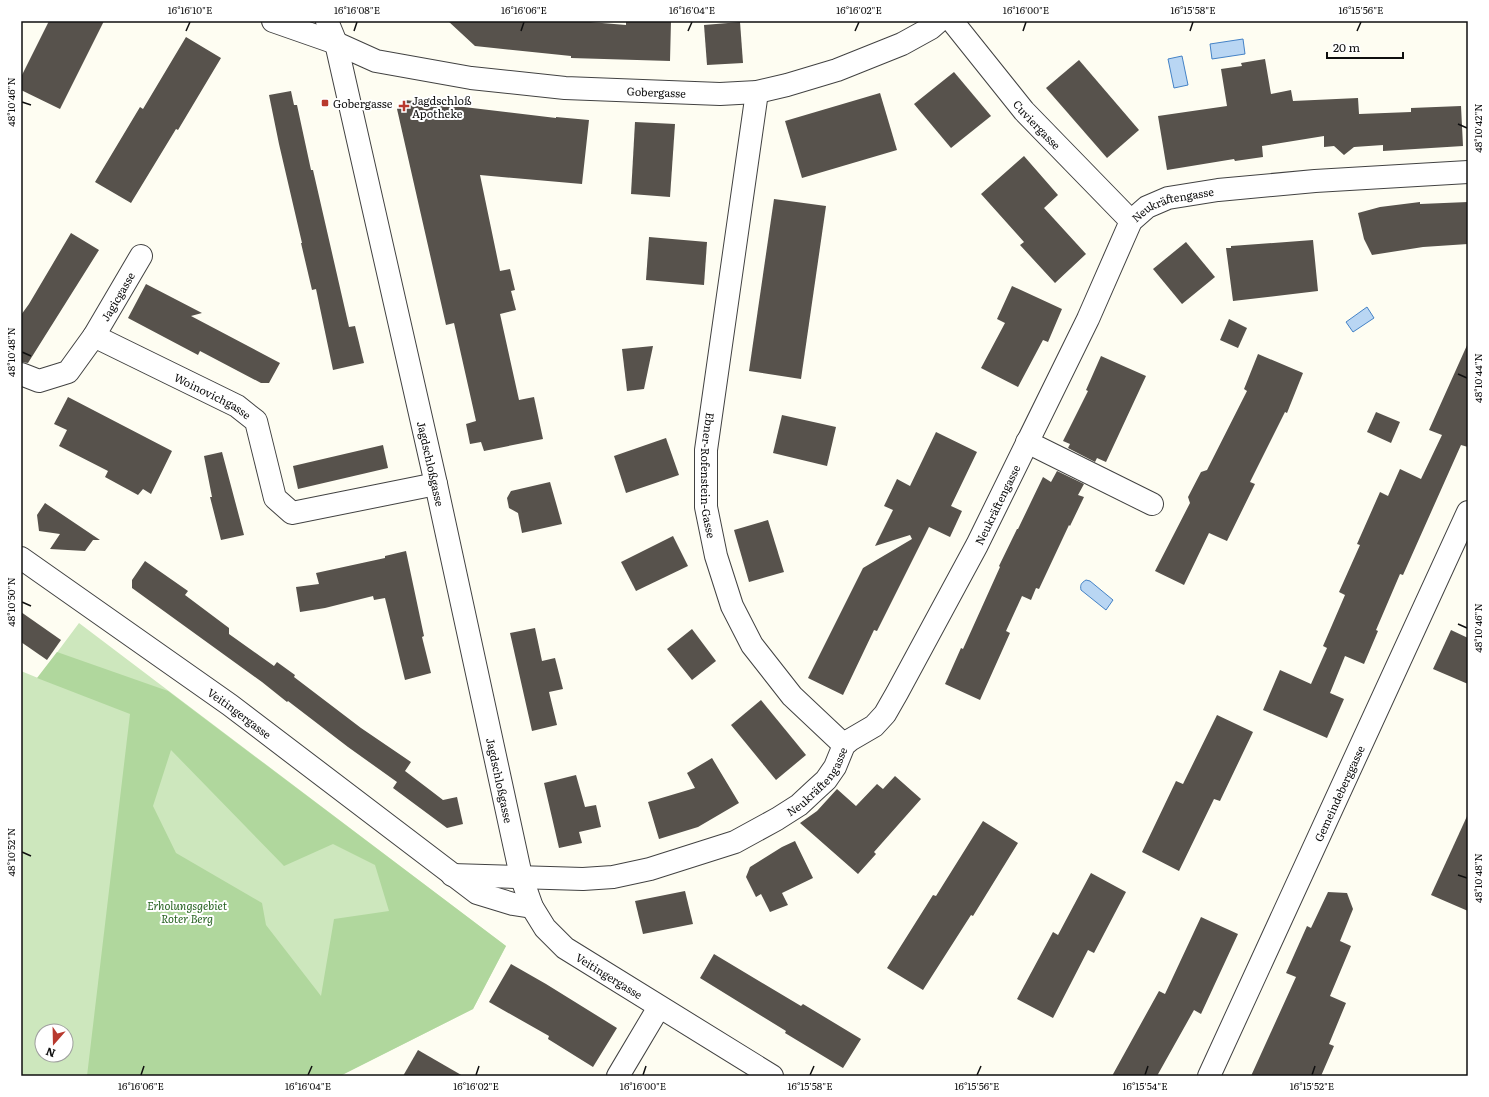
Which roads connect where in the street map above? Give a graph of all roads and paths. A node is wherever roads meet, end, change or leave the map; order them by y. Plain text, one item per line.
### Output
1 (273, 21) edge
2 (328, 21) edge
3 (938, 21) edge
4 (952, 21) edge
5 (336, 43) junction
6 (757, 92) junction
7 (1468, 172) edge
8 (1131, 221) junction
9 (141, 256) dead end
10 (94, 336) junction
11 (21, 374) edge
12 (1027, 442) junction
13 (436, 484) junction
14 (1152, 504) dead end
15 (1468, 512) edge
16 (21, 558) edge
17 (844, 745) junction
18 (452, 875) junction
19 (521, 876) junction
20 (532, 907) junction
21 (659, 1007) junction
22 (618, 1076) edge
23 (772, 1076) edge
24 (1209, 1076) edge

1 - 5 street, Gobergasse
2 - 5 street, Jagdschloßgasse
3 - 6 street, Gobergasse
4 - 8 street, Cuviergasse
5 - 6 street, Gobergasse
5 - 13 street, Jagdschloßgasse
6 - 17 street, Ebner-Rofenstein-Gasse
7 - 8 street, Neukräftengasse
8 - 12 street, Neukräftengasse
9 - 10 street, Jagicgasse
10 - 11 street
10 - 13 street, Woinovichgasse
12 - 14 street
12 - 17 street, Neukräftengasse
13 - 19 street, Jagdschloßgasse
15 - 24 street, Gemeindeberggasse
16 - 18 street, Veitingergasse
17 - 19 street, Neukräftengasse
18 - 19 street
18 - 20 street, Veitingergasse
19 - 20 street, Jagdschloßgasse
20 - 21 street, Veitingergasse
21 - 22 street
21 - 23 street, Veitingergasse

